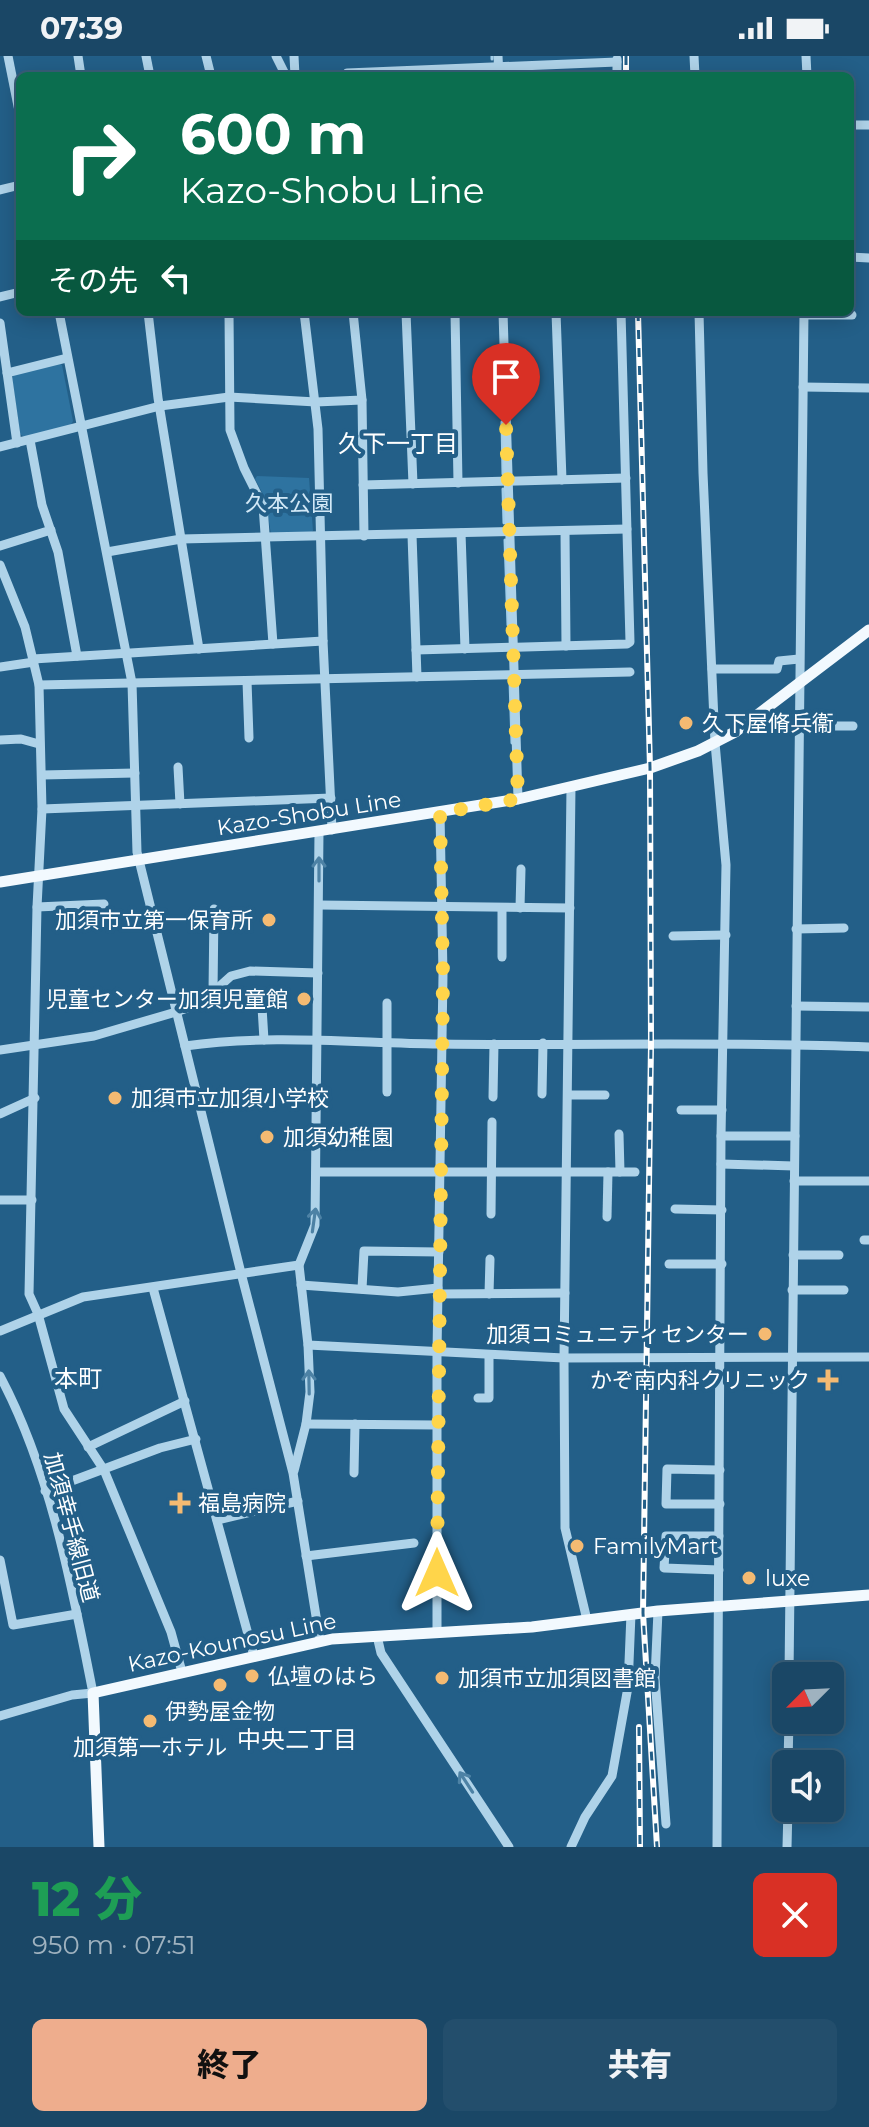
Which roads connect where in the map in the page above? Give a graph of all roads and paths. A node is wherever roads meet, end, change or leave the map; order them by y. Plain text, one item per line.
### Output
1 (8, 56) edge
2 (617, 59) edge
3 (552, 65) junction
4 (498, 66) edge
5 (446, 72) edge
6 (552, 72) edge
7 (16, 96) edge
8 (60, 316) edge
9 (149, 316) edge
10 (229, 316) edge
11 (305, 316) edge
12 (353, 316) edge
13 (406, 316) edge
14 (455, 316) edge
15 (503, 316) edge
16 (556, 316) edge
17 (621, 316) edge
18 (699, 316) edge
19 (804, 316) edge
20 (0, 323) edge
21 (67, 358) junction
22 (7, 373) junction
23 (803, 387) junction
24 (869, 388) edge
25 (229, 397) junction
26 (362, 400) junction
27 (316, 402) junction
28 (160, 406) junction
29 (81, 427) junction
30 (30, 440) junction
31 (17, 443) junction
32 (0, 447) edge
33 (626, 478) junction
34 (562, 480) junction
35 (508, 482) junction
36 (458, 483) junction
37 (413, 484) junction
38 (363, 485) junction
39 (627, 529) junction
40 (51, 530) junction
41 (565, 531) junction
42 (509, 532) junction
43 (461, 533) junction
44 (321, 535) junction
45 (412, 535) junction
46 (266, 536) junction
47 (364, 536) junction
48 (181, 539) junction
49 (0, 546) edge
50 (107, 552) junction
51 (0, 565) edge
52 (869, 630) edge
53 (323, 641) junction
54 (273, 644) junction
55 (566, 646) junction
56 (513, 648) junction
57 (199, 649) junction
58 (465, 649) junction
59 (416, 650) junction
60 (127, 653) junction
61 (77, 656) junction
62 (799, 659) junction
63 (33, 660) junction
64 (0, 667) edge
65 (712, 669) junction
66 (630, 672) dead end
67 (513, 674) junction
68 (417, 677) junction
69 (325, 679) junction
70 (247, 681) junction
71 (132, 683) junction
72 (799, 684) junction
73 (39, 685) junction
74 (798, 726) junction
75 (853, 726) dead end
76 (249, 738) dead end
77 (0, 740) edge
78 (715, 743) junction
79 (39, 744) junction
80 (178, 767) dead end
81 (135, 773) junction
82 (42, 775) junction
83 (571, 787) junction
84 (331, 798) junction
85 (518, 799) junction
86 (180, 804) junction
87 (135, 805) junction
88 (42, 809) junction
89 (440, 813) junction
90 (332, 830) junction
91 (319, 832) junction
92 (138, 859) junction
93 (521, 869) dead end
94 (40, 875) junction
95 (0, 882) edge
96 (104, 904) dead end
97 (319, 905) junction
98 (37, 907) junction
99 (442, 907) junction
100 (502, 908) junction
101 (520, 908) junction
102 (570, 908) junction
103 (214, 909) dead end
104 (844, 928) dead end
105 (796, 929) junction
106 (726, 935) junction
107 (673, 936) dead end
108 (502, 957) dead end
109 (318, 973) junction
110 (213, 992) junction
111 (387, 1003) dead end
112 (796, 1006) junction
113 (262, 1007) dead end
114 (869, 1007) edge
115 (176, 1012) junction
116 (264, 1040) junction
117 (316, 1041) junction
118 (385, 1043) junction
119 (543, 1043) junction
120 (570, 1043) junction
121 (441, 1044) junction
122 (494, 1044) junction
123 (724, 1044) junction
124 (795, 1044) junction
125 (36, 1046) junction
126 (185, 1046) junction
127 (869, 1047) edge
128 (0, 1050) edge
129 (387, 1092) dead end
130 (542, 1094) dead end
131 (569, 1095) junction
132 (605, 1095) dead end
133 (493, 1097) dead end
134 (35, 1098) junction
135 (681, 1110) dead end
136 (722, 1110) junction
137 (0, 1114) edge
138 (492, 1122) dead end
139 (619, 1134) dead end
140 (721, 1136) junction
141 (795, 1136) junction
142 (721, 1164) junction
143 (794, 1166) junction
144 (316, 1172) junction
145 (440, 1172) junction
146 (492, 1172) junction
147 (608, 1172) junction
148 (620, 1172) junction
149 (635, 1172) dead end
150 (567, 1173) junction
151 (794, 1181) junction
152 (869, 1181) edge
153 (0, 1200) edge
154 (32, 1200) junction
155 (675, 1209) dead end
156 (722, 1210) junction
157 (491, 1214) dead end
158 (607, 1217) dead end
159 (439, 1252) junction
160 (793, 1255) junction
161 (839, 1255) dead end
162 (490, 1259) dead end
163 (669, 1264) dead end
164 (722, 1264) junction
165 (299, 1265) junction
166 (241, 1273) junction
167 (301, 1285) junction
168 (153, 1288) junction
169 (362, 1289) junction
170 (792, 1290) junction
171 (844, 1290) dead end
172 (438, 1291) junction
173 (565, 1293) junction
174 (489, 1294) junction
175 (38, 1314) junction
176 (0, 1331) edge
177 (308, 1345) junction
178 (437, 1353) junction
179 (489, 1355) junction
180 (720, 1356) junction
181 (791, 1356) junction
182 (869, 1357) edge
183 (564, 1358) junction
184 (0, 1376) edge
185 (478, 1398) dead end
186 (185, 1401) junction
187 (306, 1424) junction
188 (355, 1424) junction
189 (437, 1425) junction
190 (196, 1439) junction
191 (88, 1447) junction
192 (104, 1470) junction
193 (720, 1470) junction
194 (293, 1473) junction
195 (354, 1473) dead end
196 (45, 1491) junction
197 (298, 1501) junction
198 (720, 1504) junction
199 (217, 1520) junction
200 (719, 1536) junction
201 (414, 1543) dead end
202 (306, 1556) junction
203 (0, 1560) edge
204 (719, 1570) junction
205 (869, 1595) edge
206 (790, 1603) junction
207 (719, 1606) junction
208 (658, 1611) junction
209 (77, 1614) junction
210 (631, 1614) junction
211 (587, 1620) junction
212 (437, 1632) junction
213 (377, 1636) junction
214 (320, 1641) junction
215 (254, 1656) junction
216 (789, 1662) edge
217 (182, 1672) junction
218 (93, 1693) junction
219 (0, 1716) edge
220 (788, 1822) edge
221 (666, 1824) dead end
222 (99, 1847) edge
223 (509, 1847) edge
224 (571, 1847) edge
225 (717, 1847) edge
226 (787, 1847) edge

1 - 7 street
2 - 3 street
3 - 4 street
3 - 6 street
4 - 5 street
8 - 21 street
9 - 28 street
10 - 25 street
11 - 27 street
12 - 26 street
13 - 37 street
14 - 36 street
15 - 35 street
16 - 34 street
17 - 33 street
18 - 65 street
19 - 23 street
20 - 22 street
21 - 22 street
21 - 29 street
22 - 31 street
23 - 24 street
23 - 62 street
25 - 27 street
25 - 28 street
25 - 46 street
26 - 27 street
26 - 38 street
27 - 44 street
28 - 29 street
28 - 48 street
29 - 30 street
29 - 50 street
30 - 31 street
30 - 40 street
31 - 32 street
33 - 34 street
33 - 39 street
34 - 35 street
35 - 36 street
35 - 42 street
36 - 37 street
37 - 38 street
38 - 47 street
39 - 41 street
39 - 55 street
40 - 49 street
40 - 61 street
41 - 42 street
41 - 55 street
42 - 43 street
42 - 56 street
43 - 45 street
43 - 58 street
44 - 46 street
44 - 47 street
44 - 53 street
45 - 47 street
45 - 59 street
46 - 48 street
46 - 54 street
48 - 50 street
48 - 57 street
50 - 60 street
51 - 63 street
52 - 72 main road, Kazo-Shobu Line
53 - 54 street
53 - 69 street
54 - 57 street
55 - 56 street
56 - 58 street
56 - 67 street
57 - 60 street
58 - 59 street
59 - 68 street
60 - 61 street
60 - 71 street
61 - 63 street
62 - 65 street
62 - 72 street
63 - 64 street
63 - 73 street
65 - 78 street
66 - 67 street
67 - 68 street
67 - 85 street
68 - 69 street
69 - 70 street
69 - 84 street
70 - 71 street
70 - 76 street
71 - 73 street
71 - 81 street
72 - 74 street
72 - 78 main road, Kazo-Shobu Line
73 - 79 street
74 - 75 street
74 - 105 street
77 - 79 street
78 - 83 main road, Kazo-Shobu Line
78 - 106 street
79 - 82 street
80 - 86 street
81 - 82 street
81 - 87 street
82 - 88 street
83 - 85 main road, Kazo-Shobu Line
83 - 102 street
84 - 86 street
84 - 90 street
85 - 89 main road, Kazo-Shobu Line
86 - 87 street
87 - 88 street
87 - 92 street
88 - 94 street
89 - 90 main road, Kazo-Shobu Line
89 - 99 street
90 - 91 main road, Kazo-Shobu Line
91 - 92 main road, Kazo-Shobu Line
97 -> 91 street
92 - 94 main road, Kazo-Shobu Line
92 - 115 street
93 - 101 street
94 - 95 main road, Kazo-Shobu Line
94 - 98 street
96 - 98 street
97 - 99 street
97 - 109 street
98 - 125 street
99 - 100 street
99 - 121 street
100 - 101 street
100 - 108 street
101 - 102 street
102 - 120 street
103 - 110 street
104 - 105 street
105 - 112 street
106 - 107 street
106 - 123 street
109 - 110 street
109 - 117 street
110 - 115 street
111 - 118 street
112 - 114 street
112 - 124 street
113 - 116 street
115 - 125 street
115 - 126 street
116 - 117 street
116 - 126 street
117 - 118 street
117 - 144 street
118 - 121 street
118 - 129 street
119 - 120 street
119 - 122 street
119 - 130 street
120 - 123 street
120 - 131 street
121 - 122 street
121 - 145 street
122 - 133 street
123 - 124 street
123 - 136 street
124 - 127 street
124 - 141 street
125 - 128 street
125 - 134 street
126 - 166 street
131 - 132 street
131 - 150 street
134 - 137 street
134 - 154 street
135 - 136 street
136 - 140 street
138 - 146 street
139 - 148 street
140 - 141 street
140 - 142 street
141 - 143 street
142 - 143 street
142 - 156 street
143 - 151 street
144 - 145 street
165 -> 144 street
145 - 146 street
145 - 159 street
146 - 150 street
146 - 157 street
147 - 148 street
147 - 150 street
147 - 158 street
148 - 149 street
150 - 173 street
151 - 152 street
151 - 160 street
153 - 154 street
154 - 175 street
155 - 156 street
156 - 164 street
159 - 169 street
159 - 172 street
160 - 161 street
160 - 170 street
162 - 174 street
163 - 164 street
164 - 180 street
165 - 166 street
165 - 167 street
166 - 168 street
166 - 194 street
167 - 169 street
167 - 177 street
168 - 175 street
168 - 186 street
169 - 172 street
170 - 171 street
170 - 181 street
172 - 174 street
172 - 178 street
173 - 174 street
173 - 183 street
175 - 176 street
175 - 191 street
177 - 178 street
187 -> 177 street
178 - 179 street
178 - 189 street
179 - 183 street
179 - 185 street
180 - 181 street
180 - 183 street
180 - 193 street
181 - 182 street
181 - 206 street
183 - 211 street
184 - 196 street, 加須幸手線旧道
186 - 190 street
186 - 191 street
187 - 188 street
187 - 194 street
188 - 189 street
188 - 195 street
189 - 212 street
190 - 192 street
190 - 199 street
191 - 192 street
192 - 196 street
192 - 217 street
193 - 198 street
193 - 198 street
194 - 197 street
196 - 209 street, 加須幸手線旧道
197 - 199 street
197 - 202 street
198 - 200 street
199 - 215 street
200 - 204 street
200 - 204 street
201 - 202 street
202 - 214 street
203 - 209 street
204 - 207 street
205 - 206 main road, Kazo-Kounosu Line
206 - 207 main road, Kazo-Kounosu Line
206 - 216 street
207 - 208 main road, Kazo-Kounosu Line
207 - 225 street
208 - 210 main road, Kazo-Kounosu Line
208 - 221 street
209 - 218 street, 加須幸手線旧道
210 - 211 main road, Kazo-Kounosu Line
210 - 224 street
211 - 212 main road, Kazo-Kounosu Line
212 - 213 main road, Kazo-Kounosu Line
213 - 214 main road, Kazo-Kounosu Line
223 -> 213 street
214 - 215 main road, Kazo-Kounosu Line
215 - 217 main road, Kazo-Kounosu Line
217 - 218 main road, Kazo-Kounosu Line
218 - 219 street
218 - 222 main road
220 - 226 street

